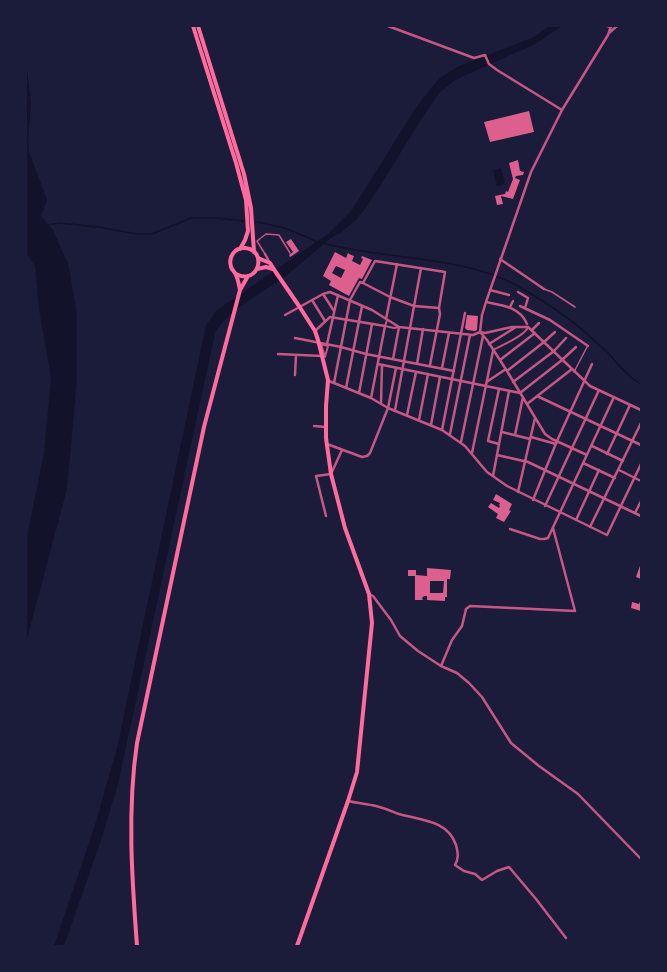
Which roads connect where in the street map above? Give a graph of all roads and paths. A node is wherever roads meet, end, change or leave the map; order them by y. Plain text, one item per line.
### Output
1 (194, 26) edge
2 (198, 26) edge
3 (388, 26) edge
4 (607, 26) edge
5 (617, 26) edge
6 (611, 27) edge
7 (608, 35) junction
8 (562, 110) junction
9 (240, 249) junction
10 (254, 252) junction
11 (290, 252) dead end
12 (265, 254) junction
13 (259, 258) junction
14 (500, 259) junction
15 (270, 264) junction
16 (397, 264) junction
17 (266, 267) junction
18 (421, 268) junction
19 (257, 269) junction
20 (274, 270) junction
21 (236, 274) junction
22 (248, 276) junction
23 (363, 283) junction
24 (544, 289) joint
25 (490, 290) junction
26 (240, 291) junction
27 (518, 292) dead end
28 (323, 294) junction
29 (338, 295) junction
30 (510, 295) dead end
31 (390, 297) junction
32 (312, 300) junction
33 (350, 300) junction
34 (512, 301) dead end
35 (486, 302) junction
36 (299, 306) junction
37 (362, 306) junction
38 (414, 306) junction
39 (520, 306) dead end
40 (510, 307) junction
41 (575, 307) dead end
42 (439, 308) junction
43 (525, 308) junction
44 (334, 311) junction
45 (465, 313) dead end
46 (285, 314) dead end
47 (333, 317) junction
48 (386, 319) junction
49 (325, 320) junction
50 (346, 320) junction
51 (359, 322) junction
52 (539, 323) dead end
53 (372, 324) junction
54 (527, 324) dead end
55 (385, 326) junction
56 (399, 327) junction
57 (516, 327) junction
58 (528, 327) junction
59 (411, 328) junction
60 (423, 329) junction
61 (314, 331) junction
62 (436, 331) junction
63 (533, 331) junction
64 (448, 332) junction
65 (480, 332) junction
66 (555, 332) dead end
67 (461, 334) junction
68 (470, 335) junction
69 (483, 336) junction
70 (295, 338) dead end
71 (566, 338) dead end
72 (319, 342) junction
73 (544, 342) junction
74 (327, 344) junction
75 (489, 344) junction
76 (588, 346) joint
77 (341, 347) junction
78 (576, 347) dead end
79 (493, 350) junction
80 (354, 351) junction
81 (554, 351) junction
82 (278, 354) dead end
83 (366, 354) junction
84 (296, 355) junction
85 (324, 356) junction
86 (379, 356) junction
87 (393, 358) junction
88 (500, 360) junction
89 (562, 360) junction
90 (404, 361) junction
91 (378, 364) junction
92 (417, 364) junction
93 (592, 364) dead end
94 (382, 365) junction
95 (430, 366) junction
96 (396, 368) junction
97 (442, 368) junction
98 (403, 369) junction
99 (506, 370) junction
100 (573, 370) junction
101 (454, 371) junction
102 (416, 372) junction
103 (428, 374) junction
104 (294, 375) dead end
105 (440, 377) junction
106 (328, 380) junction
107 (452, 380) junction
108 (460, 381) junction
109 (487, 381) junction
110 (584, 381) junction
111 (514, 382) junction
112 (334, 383) junction
113 (473, 384) junction
114 (486, 386) junction
115 (346, 388) junction
116 (499, 389) junction
117 (600, 390) junction
118 (510, 391) junction
119 (359, 393) junction
120 (520, 393) junction
121 (536, 396) junction
122 (614, 397) junction
123 (371, 398) junction
124 (523, 398) junction
125 (381, 403) junction
126 (527, 404) junction
127 (630, 405) junction
128 (388, 408) junction
129 (395, 410) junction
130 (641, 410) edge
131 (570, 412) junction
132 (407, 415) junction
133 (535, 417) junction
134 (586, 419) junction
135 (419, 420) junction
136 (641, 422) edge
137 (431, 425) junction
138 (314, 426) dead end
139 (601, 426) junction
140 (326, 427) junction
141 (442, 430) junction
142 (502, 432) junction
143 (450, 434) junction
144 (616, 434) junction
145 (515, 435) junction
146 (530, 438) junction
147 (632, 441) junction
148 (462, 442) junction
149 (556, 442) junction
150 (327, 444) junction
151 (500, 444) junction
152 (641, 445) edge
153 (592, 446) junction
154 (572, 448) junction
155 (342, 450) junction
156 (471, 452) junction
157 (607, 454) junction
158 (498, 455) junction
159 (587, 455) junction
160 (525, 461) junction
161 (623, 461) junction
162 (584, 463) junction
163 (641, 464) edge
164 (545, 470) junction
165 (599, 470) junction
166 (619, 470) junction
167 (331, 474) junction
168 (493, 476) junction
169 (559, 477) junction
170 (615, 478) junction
171 (635, 478) junction
172 (641, 481) edge
173 (574, 484) junction
174 (590, 491) junction
175 (518, 492) junction
176 (604, 498) junction
177 (533, 500) junction
178 (641, 501) edge
179 (545, 506) junction
180 (621, 506) junction
181 (560, 512) junction
182 (636, 513) junction
183 (326, 516) dead end
184 (641, 516) edge
185 (576, 520) junction
186 (590, 527) junction
187 (553, 528) junction
188 (510, 529) dead end
189 (368, 594) junction
190 (441, 666) junction
191 (348, 800) junction
192 (641, 859) edge
193 (566, 938) dead end
194 (137, 946) edge
195 (297, 946) edge

1 - 9 main road
2 - 10 main road
3 - 8 street
4 - 6 street
5 - 7 street
6 - 7 street
7 - 8 street
8 - 14 street
9 - 10 main road
9 - 21 main road
10 - 13 main road
11 - 12 lane
12 - 13 main road
12 - 15 street
13 - 15 main road
13 - 19 main road
14 - 24 street
14 - 25 street
15 - 17 main road
15 - 20 main road
16 - 18 street
16 - 23 street
16 - 31 street
17 - 19 main road
17 - 20 main road
18 - 38 street
18 - 42 street
19 - 22 main road
20 - 36 main road
21 - 22 main road
21 - 26 main road
22 - 26 main road
23 - 31 street
23 - 33 street
24 - 41 lane
25 - 30 street
25 - 35 street
26 - 194 main road
27 - 43 street
28 - 29 street
28 - 32 street
28 - 44 street
29 - 33 street
29 - 44 street
31 - 38 street
31 - 48 street
32 - 36 street
32 - 49 street
33 - 37 street
33 - 50 street
34 - 40 street
35 - 40 street
35 - 65 street
36 - 46 street
36 - 61 main road
37 - 48 street
37 - 51 street
38 - 42 street
38 - 59 street
39 - 43 street
40 - 54 street
42 - 62 street
43 - 76 street
44 - 47 street
45 - 67 street
47 - 49 street
47 - 50 street
47 - 74 street
48 - 55 street
48 - 56 street
49 - 61 street
50 - 51 street
50 - 77 street
51 - 53 street
51 - 80 street
52 - 63 street
53 - 55 street
53 - 83 street
55 - 56 street
55 - 86 street
56 - 59 street
56 - 87 street
57 - 58 street
57 - 65 street
57 - 75 street
58 - 63 street
58 - 79 street
59 - 60 street
59 - 90 street
60 - 62 street
60 - 92 street
61 - 72 main road
62 - 64 street
62 - 95 street
63 - 73 street
63 - 88 street
64 - 67 street
64 - 97 street
65 - 68 street
65 - 69 street
66 - 73 street
67 - 68 street
67 - 101 street
68 - 108 street
69 - 75 street
69 - 113 street
70 - 72 street
71 - 81 street
72 - 74 street
72 - 85 main road
73 - 81 street
73 - 99 street
74 - 77 street
75 - 79 street
76 - 100 lane
77 - 80 street
77 - 112 street
78 - 89 street
79 - 88 street
79 - 109 street
80 - 83 street
80 - 115 street
81 - 89 street
81 - 111 street
82 - 84 street
83 - 86 street
83 - 119 street
84 - 85 street
84 - 104 street
85 - 85 street
85 - 106 main road
86 - 87 street
86 - 91 street
87 - 90 street
88 - 99 street
89 - 100 street
89 - 120 street
90 - 92 street
90 - 98 street
91 - 94 street
91 - 123 street
92 - 95 street
93 - 110 street
94 - 96 street
94 - 125 street
95 - 97 street
96 - 98 street
96 - 128 street
97 - 101 street
98 - 102 street
98 - 129 street
99 - 109 street
99 - 111 street
100 - 110 street
100 - 121 street
101 - 107 street
102 - 103 street
102 - 132 street
103 - 105 street
103 - 135 street
105 - 107 street
105 - 137 street
106 - 112 street
106 - 140 main road
107 - 108 street
107 - 141 street
108 - 113 street
108 - 143 street
109 - 114 street
110 - 117 street
110 - 131 street
111 - 120 street
112 - 115 street
113 - 114 street
113 - 148 street
114 - 116 street
114 - 156 street
115 - 119 street
116 - 118 street
116 - 151 street
117 - 122 street
117 - 134 street
118 - 120 street
118 - 142 street
119 - 123 street
120 - 124 street
121 - 126 street
121 - 131 street
122 - 127 street
122 - 139 street
123 - 125 street
124 - 126 street
124 - 145 street
125 - 128 street
126 - 133 street
127 - 130 street
127 - 144 street
128 - 129 street
128 - 155 street
129 - 132 street
131 - 134 street
131 - 149 street
132 - 135 street
133 - 146 street
133 - 149 street
134 - 139 street
134 - 154 street
135 - 137 street
136 - 147 street
137 - 141 street
138 - 140 street
139 - 144 street
139 - 153 street
140 - 150 main road
141 - 143 street
142 - 145 street
142 - 151 street
143 - 148 street
144 - 147 street
144 - 157 street
145 - 146 street
146 - 149 street
146 - 160 street
147 - 152 street
147 - 161 street
148 - 156 street
149 - 154 street
149 - 164 street
150 - 155 street
150 - 167 main road
151 - 158 street
153 - 157 street
153 - 159 street
154 - 159 street
154 - 169 street
155 - 167 street
156 - 168 street
157 - 161 street
158 - 160 street
158 - 168 street
159 - 162 street
160 - 164 street
160 - 175 street
161 - 166 street
162 - 165 street
162 - 173 street
163 - 171 street
164 - 169 street
164 - 177 street
165 - 170 street
165 - 174 street
166 - 170 street
166 - 171 street
167 - 183 street
167 - 189 main road
168 - 175 street
169 - 173 street
169 - 179 street
170 - 176 street
171 - 172 street
171 - 180 street
173 - 174 street
173 - 181 street
174 - 176 street
174 - 185 street
175 - 177 street
176 - 180 street
176 - 186 street
177 - 179 street
178 - 182 street
179 - 181 street
180 - 182 street
180 - 186 street
181 - 185 street
181 - 187 street
182 - 184 street
185 - 186 street
187 - 188 street
187 - 190 street
189 - 190 street
189 - 191 main road
190 - 192 street
191 - 193 street
191 - 195 main road

